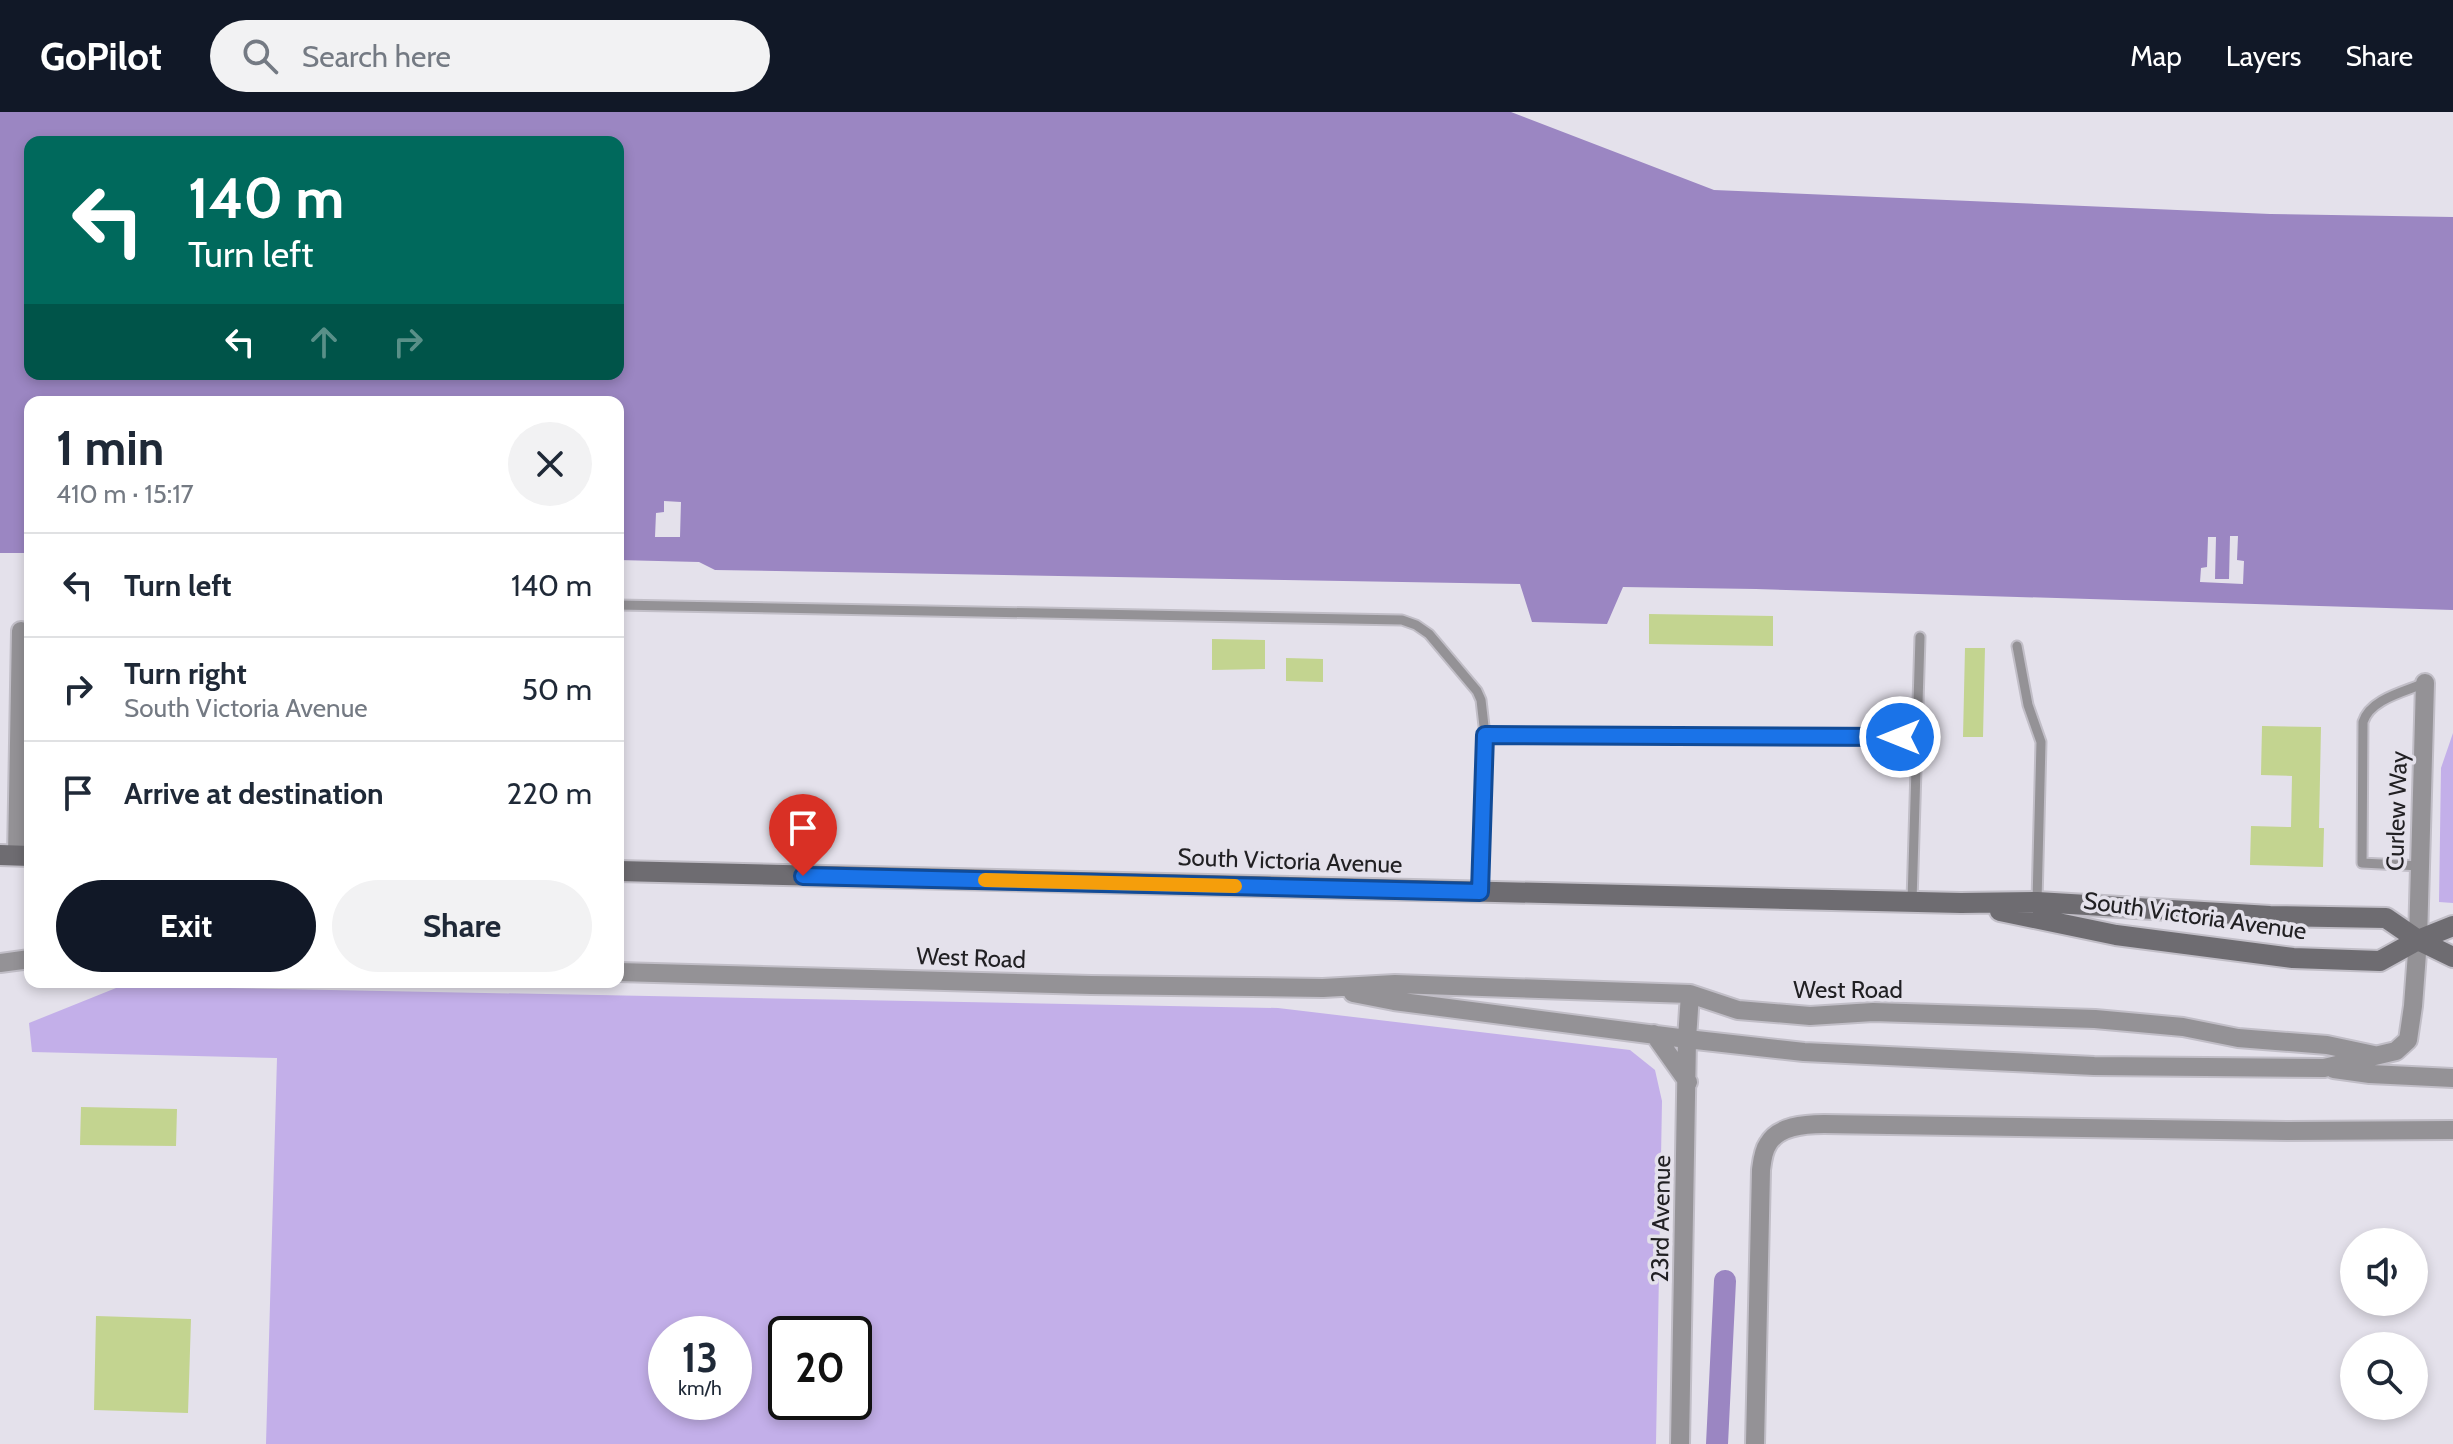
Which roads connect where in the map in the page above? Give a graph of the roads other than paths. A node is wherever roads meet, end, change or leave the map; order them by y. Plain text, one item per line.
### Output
1 (624, 605) edge
2 (21, 631) dead end
3 (1920, 637) dead end
4 (2017, 646) dead end
5 (2425, 683) joint
6 (1485, 735) junction
7 (1918, 737) junction
8 (16, 856) edge
9 (2420, 866) junction
10 (624, 871) edge
11 (1480, 892) junction
12 (1912, 901) junction
13 (2037, 902) junction
14 (1961, 903) junction
15 (2453, 926) edge
16 (2418, 940) junction
17 (2453, 957) edge
18 (24, 960) edge
19 (0, 963) edge
20 (624, 972) edge
21 (1323, 988) junction
22 (1690, 994) junction
23 (1654, 1034) junction
24 (1687, 1039) junction
25 (2374, 1055) junction
26 (2324, 1068) junction
27 (2453, 1078) edge
28 (1688, 1082) junction
29 (2453, 1130) edge
30 (1680, 1444) edge
31 (1755, 1444) edge

1 - 6 lane
2 - 8 street
3 - 7 lane
4 - 13 lane
5 - 9 street, Curlew Way
5 - 9 lane
6 - 7 lane
6 - 11 lane
7 - 12 lane
9 - 16 street, Curlew Way
10 - 11 street, South Victoria Avenue
11 - 12 street, South Victoria Avenue
12 - 14 street, South Victoria Avenue
13 - 14 street, South Victoria Avenue
13 - 16 street, South Victoria Avenue
14 - 16 street, South Victoria Avenue
15 - 16 street, South Victoria Avenue
16 - 17 street, South Victoria Avenue
16 - 25 street, West Road
18 - 19 street
20 - 21 street, West Road
21 - 22 street, West Road
21 - 23 street, West Road
22 - 24 street, 23rd Avenue
22 - 25 street, West Road
23 - 24 street, West Road
23 - 28 street
24 - 26 street, West Road
24 - 28 street, 23rd Avenue
25 - 26 street, West Road
26 - 27 street, West Road
28 - 30 street, 23rd Avenue
29 - 31 street

